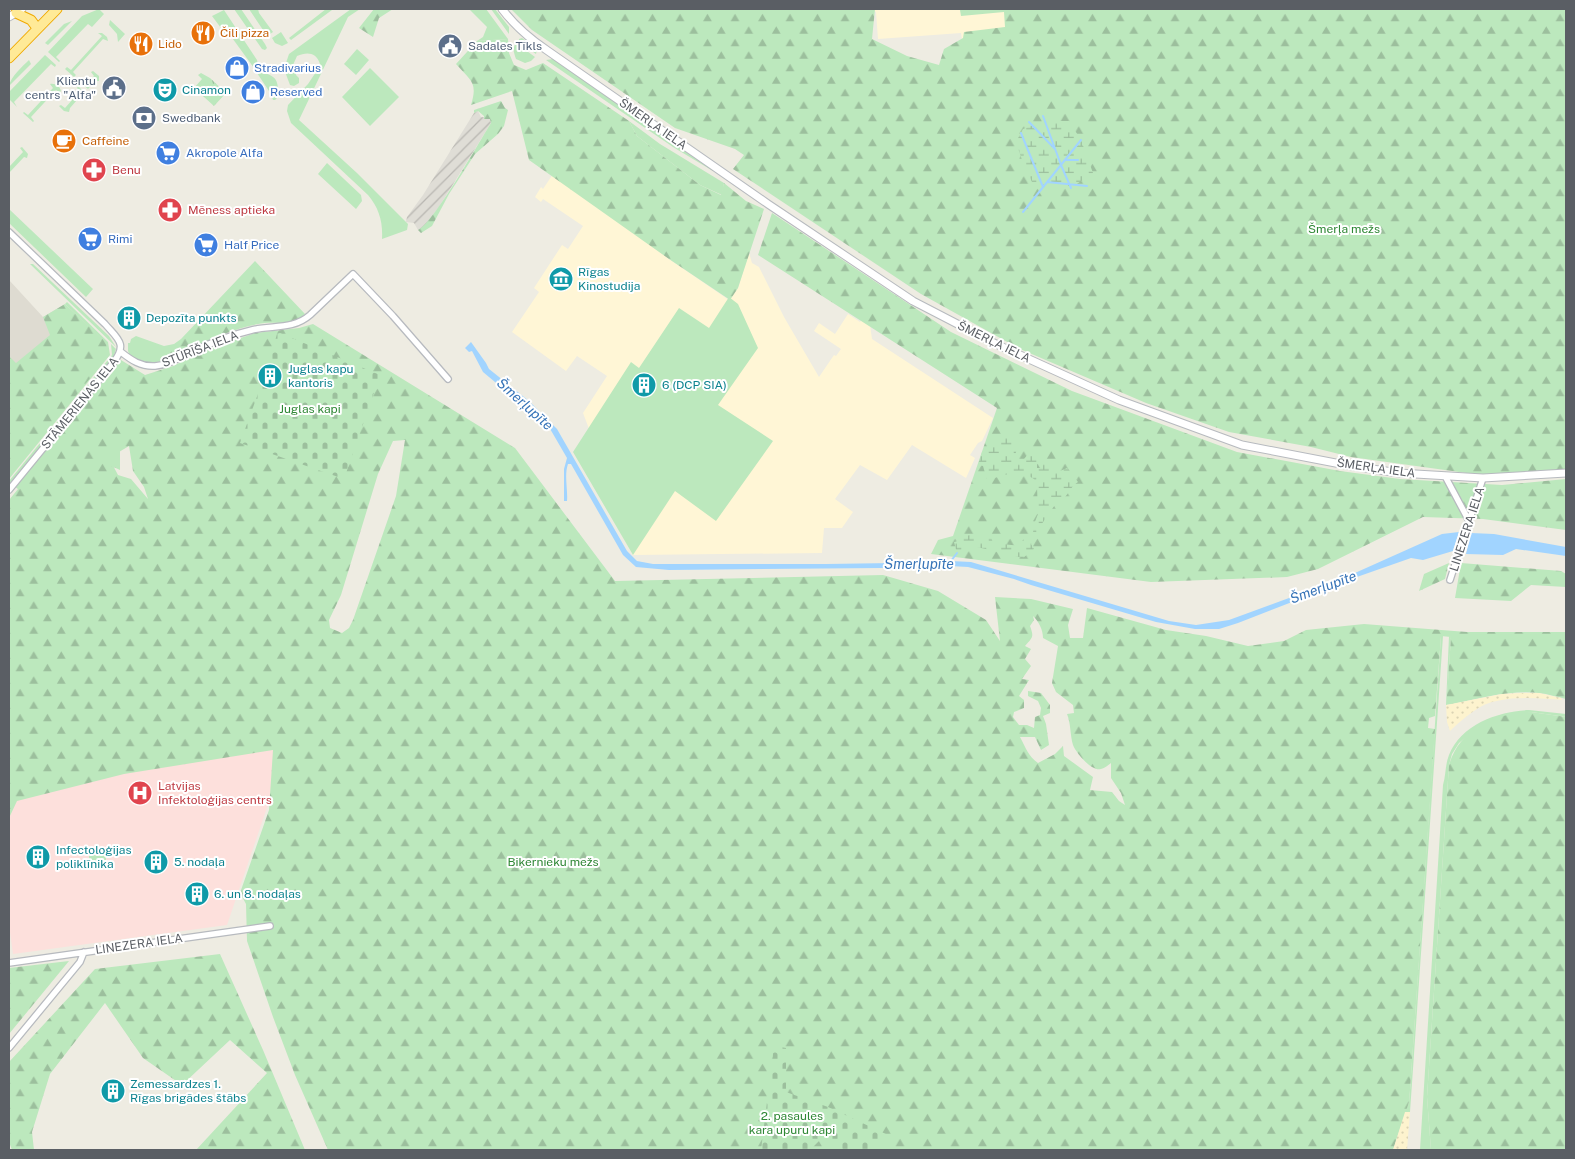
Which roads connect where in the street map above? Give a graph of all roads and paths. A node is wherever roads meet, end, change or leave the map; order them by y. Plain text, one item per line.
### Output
1 (57, 9) edge
2 (502, 9) edge
3 (16, 13) edge
4 (37, 28) junction
5 (9, 58) edge
6 (9, 232) edge
7 (121, 352) junction
8 (448, 379) dead end
9 (1566, 473) edge
10 (1445, 476) junction
11 (1483, 478) junction
12 (9, 490) edge
13 (1469, 521) junction
14 (1450, 580) dead end
15 (270, 926) dead end
16 (84, 952) junction
17 (9, 963) edge
18 (9, 1048) edge

1 - 4 highway
2 - 10 street, ŠMERĻA IELA
3 - 4 highway
4 - 5 highway
6 - 7 street, STĀMERIENAS IELA
7 - 8 street, STŪRĪŠA IELA
7 - 12 street, STĀMERIENAS IELA
9 - 11 street, ŠMERĻA IELA
10 - 11 street, ŠMERĻA IELA
10 - 13 street
11 - 13 street, LINEZERA IELA
13 - 14 street, LINEZERA IELA
15 - 16 street, LINEZERA IELA
16 - 17 street, LINEZERA IELA
16 - 18 street

